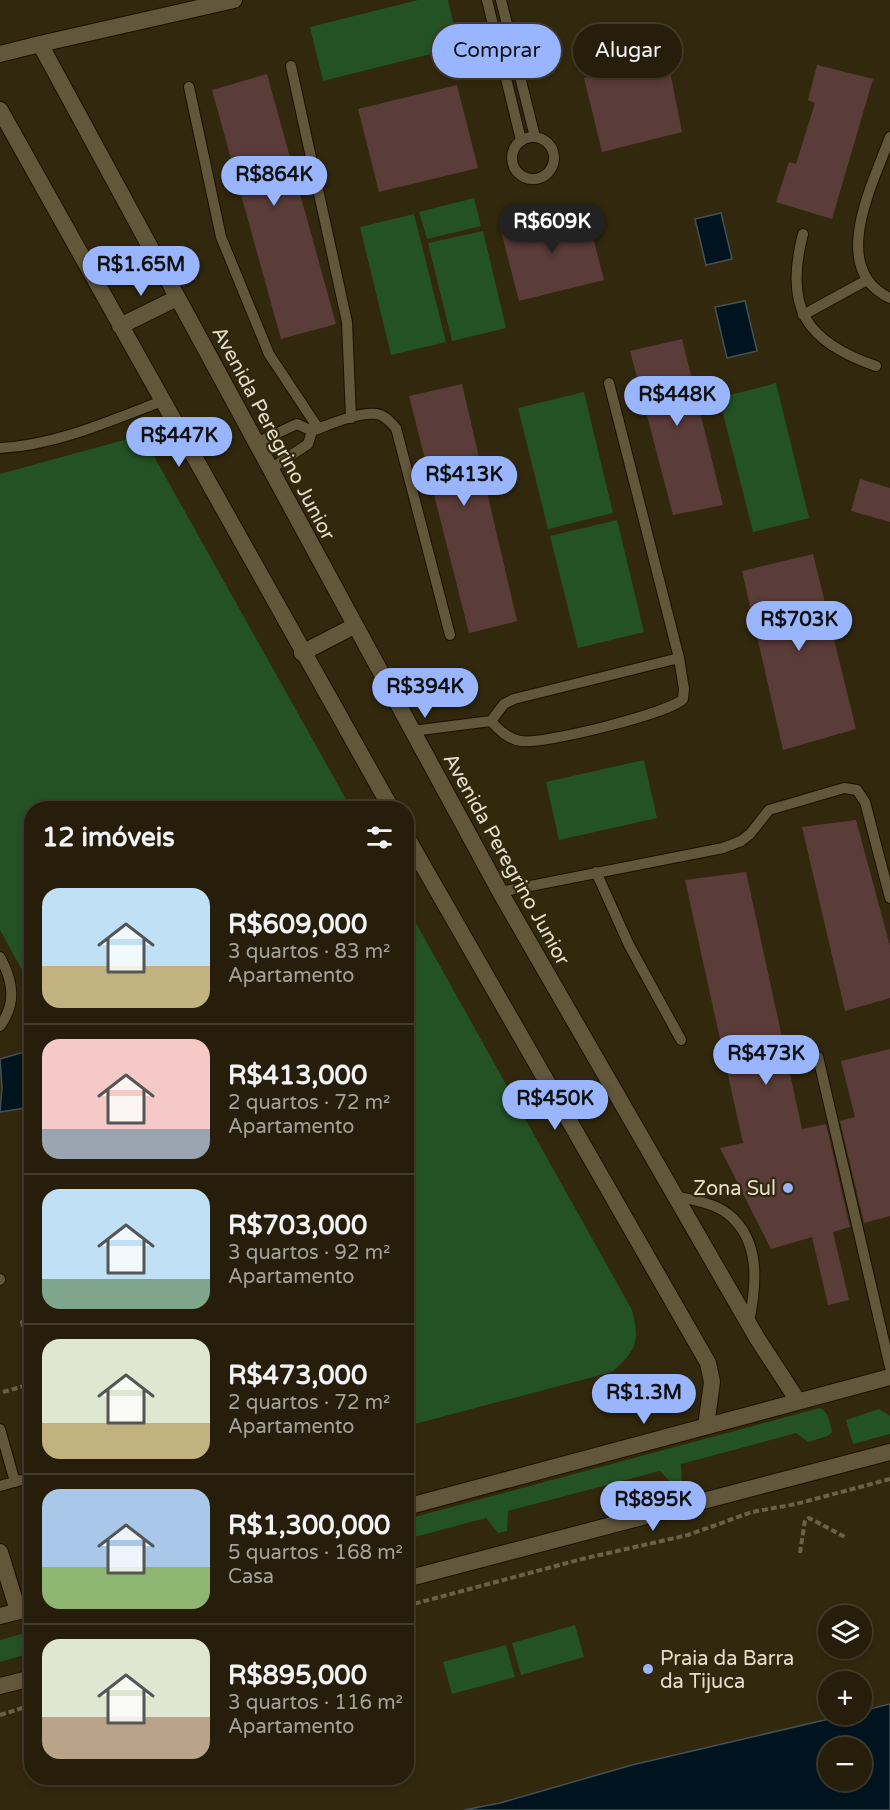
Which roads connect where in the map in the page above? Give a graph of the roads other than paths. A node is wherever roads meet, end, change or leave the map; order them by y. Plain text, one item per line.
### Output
1 (234, 0) edge
2 (487, 0) edge
3 (501, 0) edge
4 (40, 44) junction
5 (0, 54) edge
6 (291, 66) dead end
7 (189, 87) dead end
8 (0, 110) edge
9 (535, 137) junction
10 (890, 137) edge
11 (521, 140) junction
12 (803, 234) dead end
13 (867, 280) junction
14 (177, 298) junction
15 (890, 298) edge
16 (803, 315) junction
17 (120, 326) junction
18 (876, 366) dead end
19 (609, 383) dead end
20 (162, 401) junction
21 (351, 418) junction
22 (315, 429) junction
23 (256, 443) junction
24 (0, 448) edge
25 (269, 470) junction
26 (354, 626) junction
27 (450, 635) dead end
28 (302, 653) junction
29 (679, 658) junction
30 (491, 721) junction
31 (412, 731) junction
32 (387, 801) edge
33 (414, 850) edge
34 (596, 872) junction
35 (500, 892) junction
36 (890, 898) edge
37 (0, 957) edge
38 (0, 1026) edge
39 (681, 1040) dead end
40 (818, 1057) dead end
41 (675, 1196) junction
42 (749, 1323) junction
43 (890, 1367) edge
44 (890, 1377) edge
45 (798, 1401) junction
46 (706, 1426) junction
47 (0, 1429) edge
48 (890, 1452) edge
49 (24, 1479) edge
50 (24, 1481) edge
51 (0, 1486) edge
52 (414, 1505) edge
53 (0, 1552) edge
54 (414, 1577) edge
55 (24, 1607) edge
56 (24, 1609) edge
57 (24, 1609) edge
58 (0, 1616) edge
59 (0, 1621) edge
60 (24, 1670) edge
61 (0, 1673) edge
62 (24, 1680) edge
63 (0, 1686) edge

1 - 4 street
2 - 11 lane
3 - 9 lane
4 - 5 street
4 - 14 street, Avenida Peregrino Junior
6 - 21 lane
7 - 22 lane
8 - 17 street
9 - 11 lane
9 - 11 lane
10 - 13 lane
12 - 16 lane
13 - 15 lane
13 - 16 lane
14 - 17 street
14 - 23 street, Avenida Peregrino Junior
16 - 18 lane
17 - 20 street
19 - 29 lane
20 - 24 lane
20 - 28 street
21 - 22 lane
21 - 27 lane
22 - 23 lane
22 - 25 lane
23 - 25 street, Avenida Peregrino Junior
25 - 26 street, Avenida Peregrino Junior
26 - 28 street
26 - 31 street, Avenida Peregrino Junior
28 - 32 street
29 - 30 lane
29 - 30 lane
30 - 31 lane
31 - 35 street, Avenida Peregrino Junior
33 - 46 street
34 - 35 lane
34 - 36 lane
34 - 39 lane
35 - 41 street, Avenida Peregrino Junior
37 - 38 lane
40 - 43 lane
41 - 42 street, Avenida Peregrino Junior
41 - 42 lane
42 - 45 street, Avenida Peregrino Junior
44 - 45 street
45 - 46 street
46 - 52 street
47 - 49 lane
48 - 54 street
50 - 51 lane
53 - 55 street
56 - 58 street
57 - 59 street
60 - 61 street
62 - 63 street

